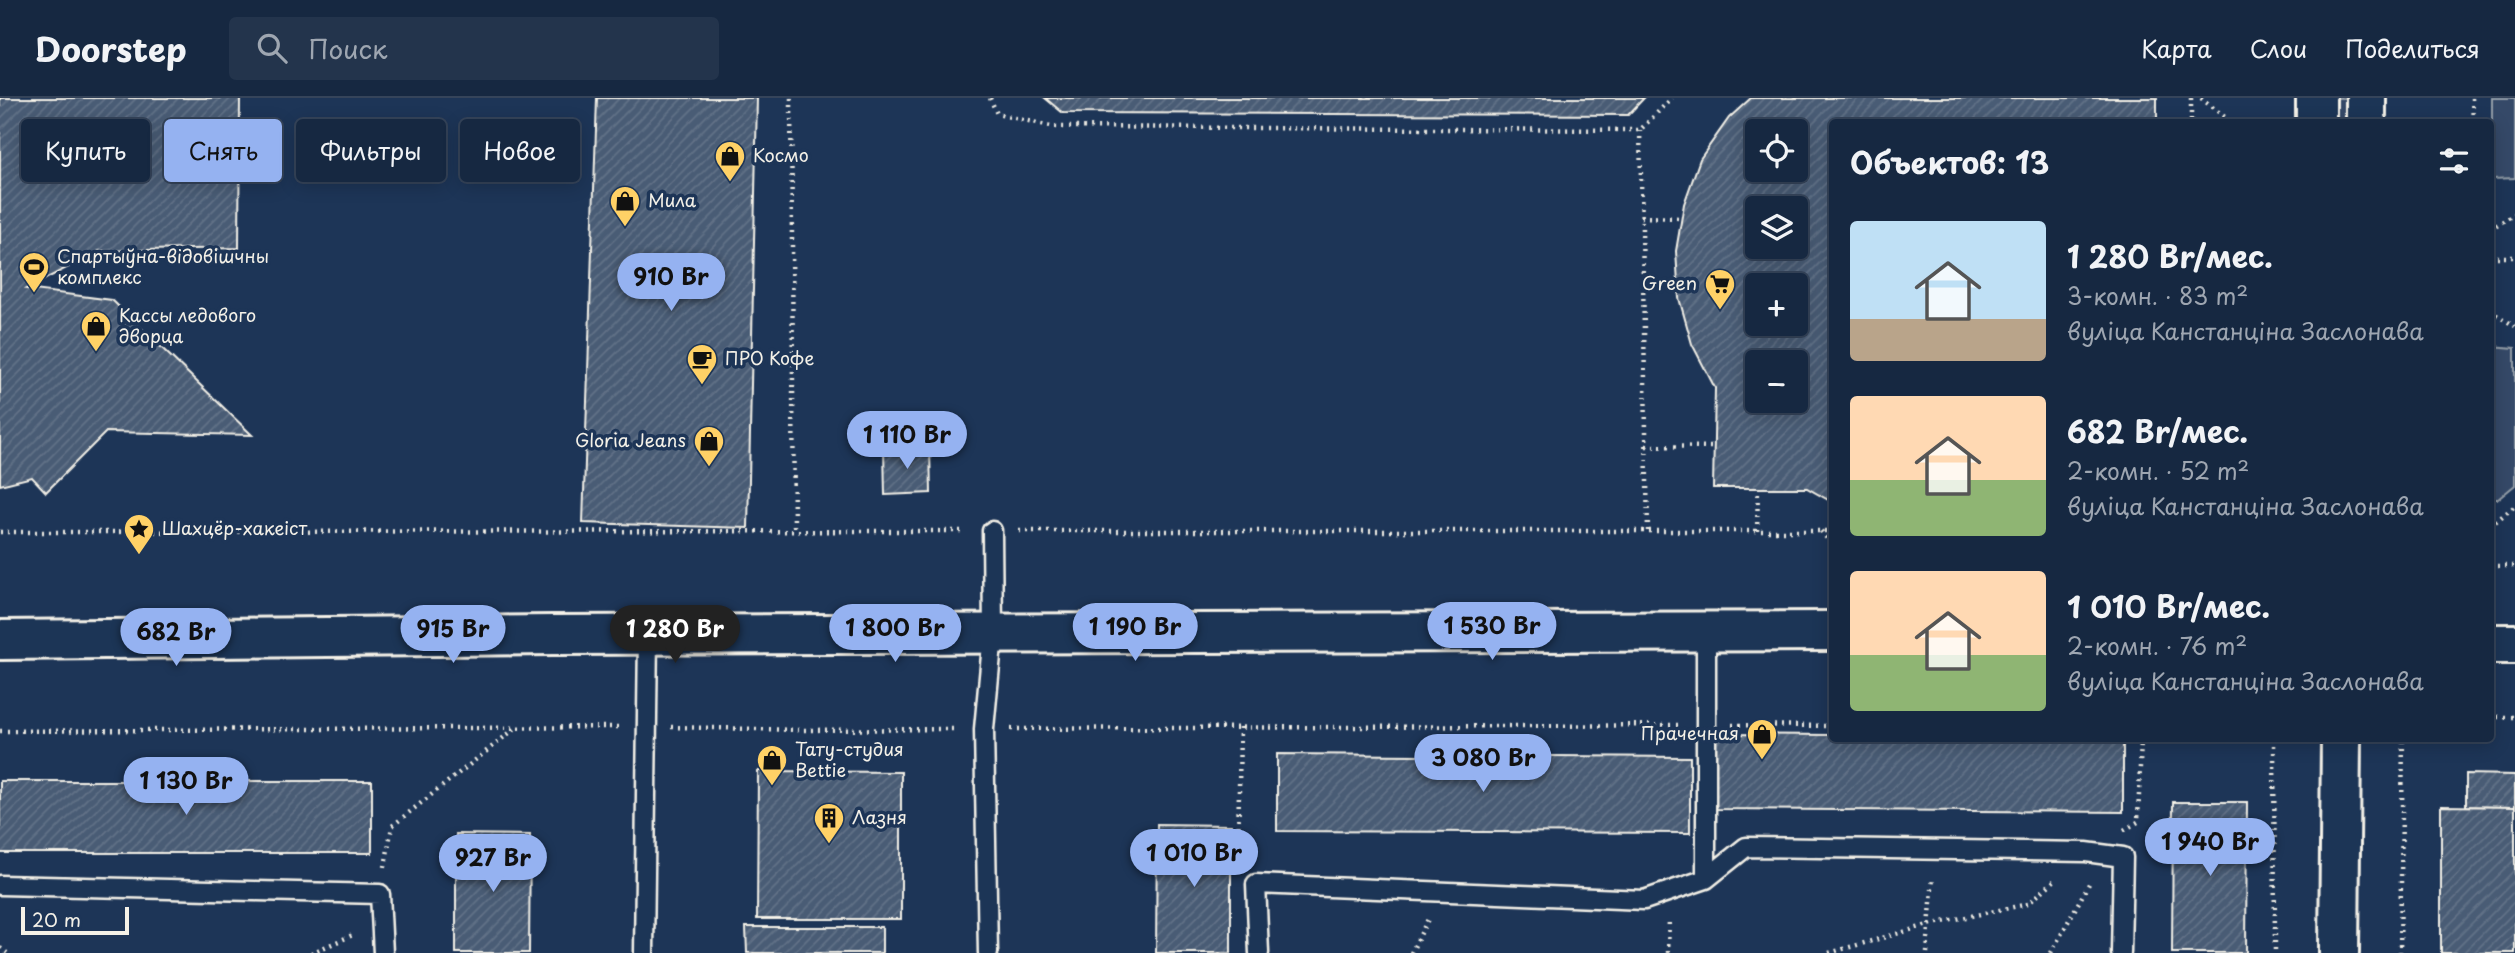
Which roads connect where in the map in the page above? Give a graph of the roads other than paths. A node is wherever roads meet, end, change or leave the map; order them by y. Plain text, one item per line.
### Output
1 (2316, 98) edge
2 (2366, 98) edge
3 (2316, 119) edge
4 (2366, 119) edge
5 (992, 531) road end
6 (1706, 631) junction
7 (1829, 631) edge
8 (993, 634) junction
9 (648, 635) junction
10 (0, 640) edge
11 (2494, 644) edge
12 (2515, 644) edge
13 (2341, 742) edge
14 (1706, 879) junction
15 (0, 884) edge
16 (383, 953) edge
17 (644, 953) edge
18 (988, 953) edge
19 (1259, 953) edge
20 (2121, 953) edge
21 (2339, 953) edge

1 - 3 main road
2 - 4 main road
5 - 8 lane
6 - 7 main road
6 - 8 main road
6 - 14 lane
8 - 9 main road
8 - 18 lane
9 - 10 main road
9 - 17 lane
11 - 12 main road
13 - 21 main road
14 - 19 lane
14 - 20 lane
15 - 16 lane

